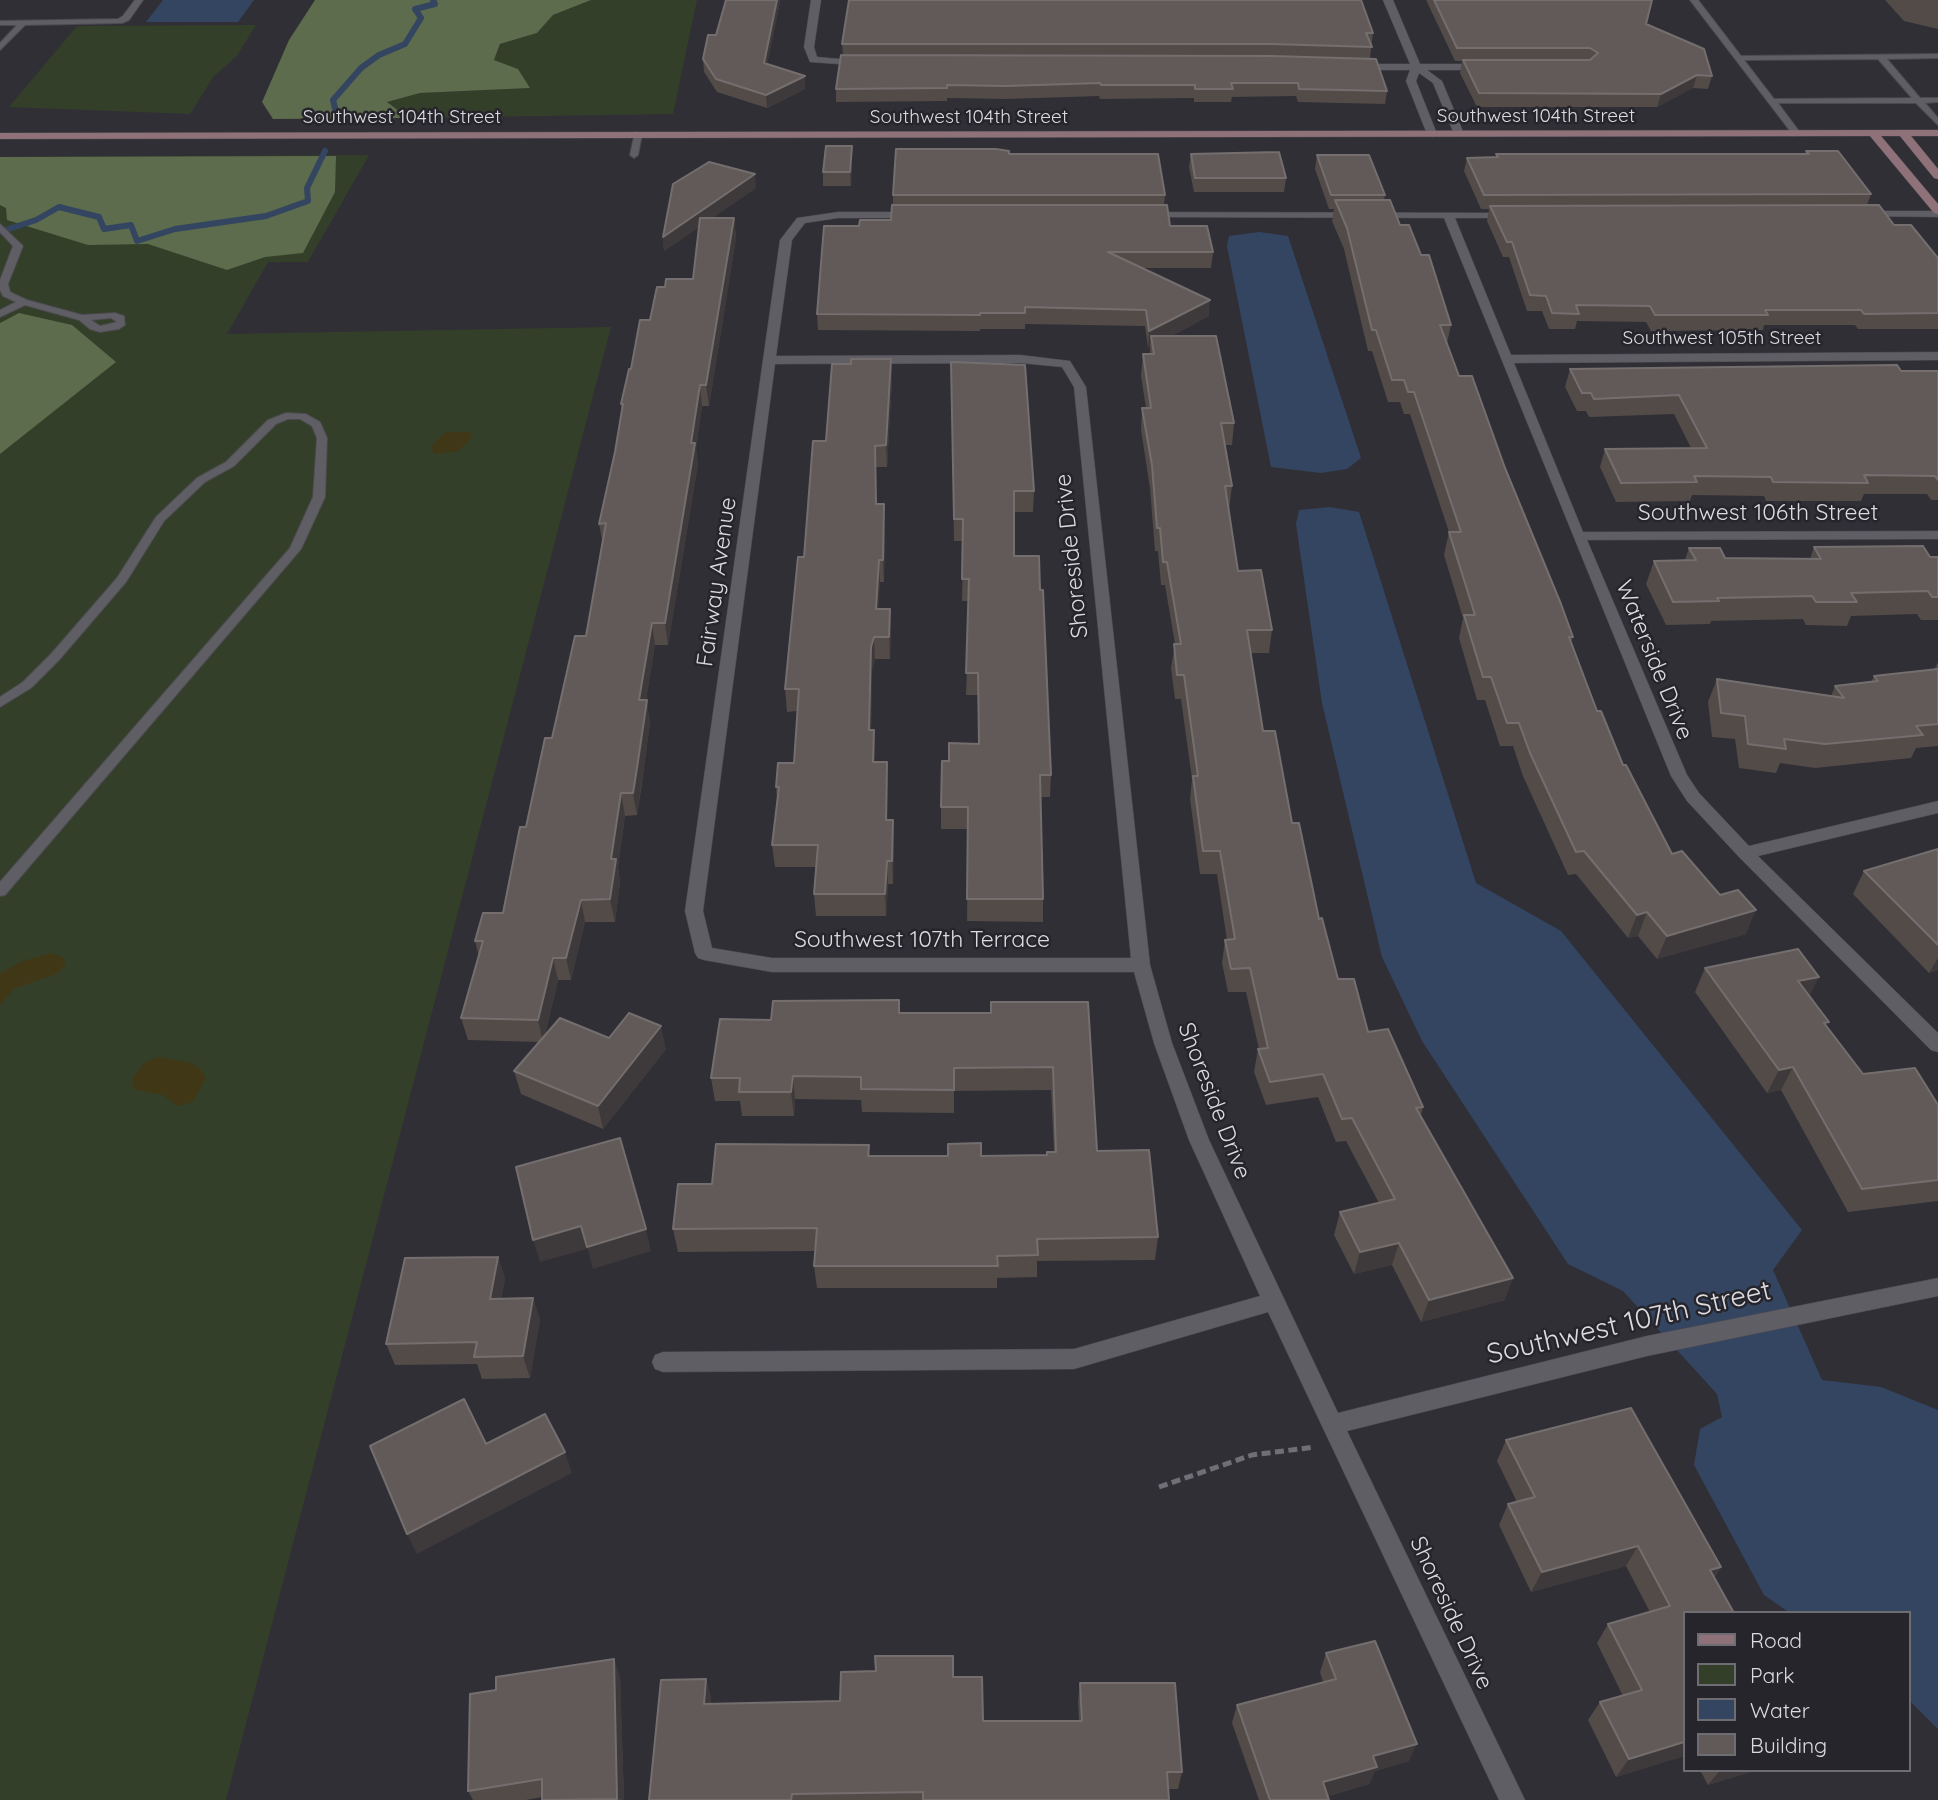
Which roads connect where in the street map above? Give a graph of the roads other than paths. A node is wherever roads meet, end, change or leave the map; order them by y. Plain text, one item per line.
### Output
1 (139, 0) edge
2 (816, 0) edge
3 (1388, 0) edge
4 (1694, 0) edge
5 (0, 23) edge
6 (23, 23) junction
7 (2, 43) edge
8 (1938, 56) edge
9 (1881, 57) junction
10 (1738, 58) junction
11 (881, 64) edge
12 (1347, 66) edge
13 (1416, 67) junction
14 (1499, 67) edge
15 (1919, 100) junction
16 (1938, 100) edge
17 (1771, 101) junction
18 (1938, 122) edge
19 (1873, 133) junction
20 (1903, 133) junction
21 (1938, 133) edge
22 (638, 134) junction
23 (1432, 134) junction
24 (1459, 134) junction
25 (1797, 134) junction
26 (0, 136) edge
27 (634, 155) dead end
28 (1938, 176) edge
29 (1938, 213) edge
30 (935, 215) edge
31 (1129, 215) edge
32 (1448, 215) junction
33 (1518, 215) edge
34 (1854, 215) edge
35 (0, 227) edge
36 (24, 302) junction
37 (0, 314) edge
38 (82, 318) dead end
39 (1938, 356) edge
40 (1506, 359) junction
41 (771, 360) junction
42 (1938, 535) edge
43 (1578, 536) junction
44 (0, 703) edge
45 (1938, 807) edge
46 (1745, 853) junction
47 (0, 891) edge
48 (704, 953) joint
49 (1141, 965) junction
50 (1938, 1045) edge
51 (1938, 1287) edge
52 (1274, 1301) junction
53 (663, 1362) dead end
54 (1339, 1433) junction
55 (1512, 1800) edge

1 - 6 lane
2 - 11 street
3 - 13 street
4 - 10 lane
5 - 6 lane
6 - 7 lane
8 - 9 lane
9 - 10 lane
9 - 15 lane
10 - 17 lane
12 - 13 street
13 - 14 street
13 - 23 street
13 - 24 street
15 - 16 lane
15 - 17 lane
15 - 18 lane
17 - 25 lane
19 - 20 main road, Southwest 104th Street
19 - 25 main road, Southwest 104th Street
19 - 29 main road
20 - 21 main road, Southwest 104th Street
20 - 28 main road
22 - 23 main road, Southwest 104th Street
22 - 26 main road, Southwest 104th Street
22 - 27 lane
23 - 24 main road, Southwest 104th Street
24 - 25 main road, Southwest 104th Street
29 - 34 street
30 - 41 street, Fairway Avenue
31 - 32 street
32 - 33 street
32 - 40 street, Waterside Drive
35 - 36 lane
36 - 37 lane
36 - 38 lane
39 - 40 street, Southwest 105th Street
40 - 43 street, Waterside Drive
41 - 48 street, Fairway Avenue
41 - 49 street, Shoreside Drive
42 - 43 street, Southwest 106th Street
43 - 46 street, Waterside Drive
44 - 47 lane
45 - 46 street
46 - 50 street, Waterside Drive
48 - 49 street, Southwest 107th Terrace
49 - 52 street, Shoreside Drive
51 - 54 street, Southwest 107th Street
52 - 53 street
52 - 54 street, Shoreside Drive
54 - 55 street, Shoreside Drive

